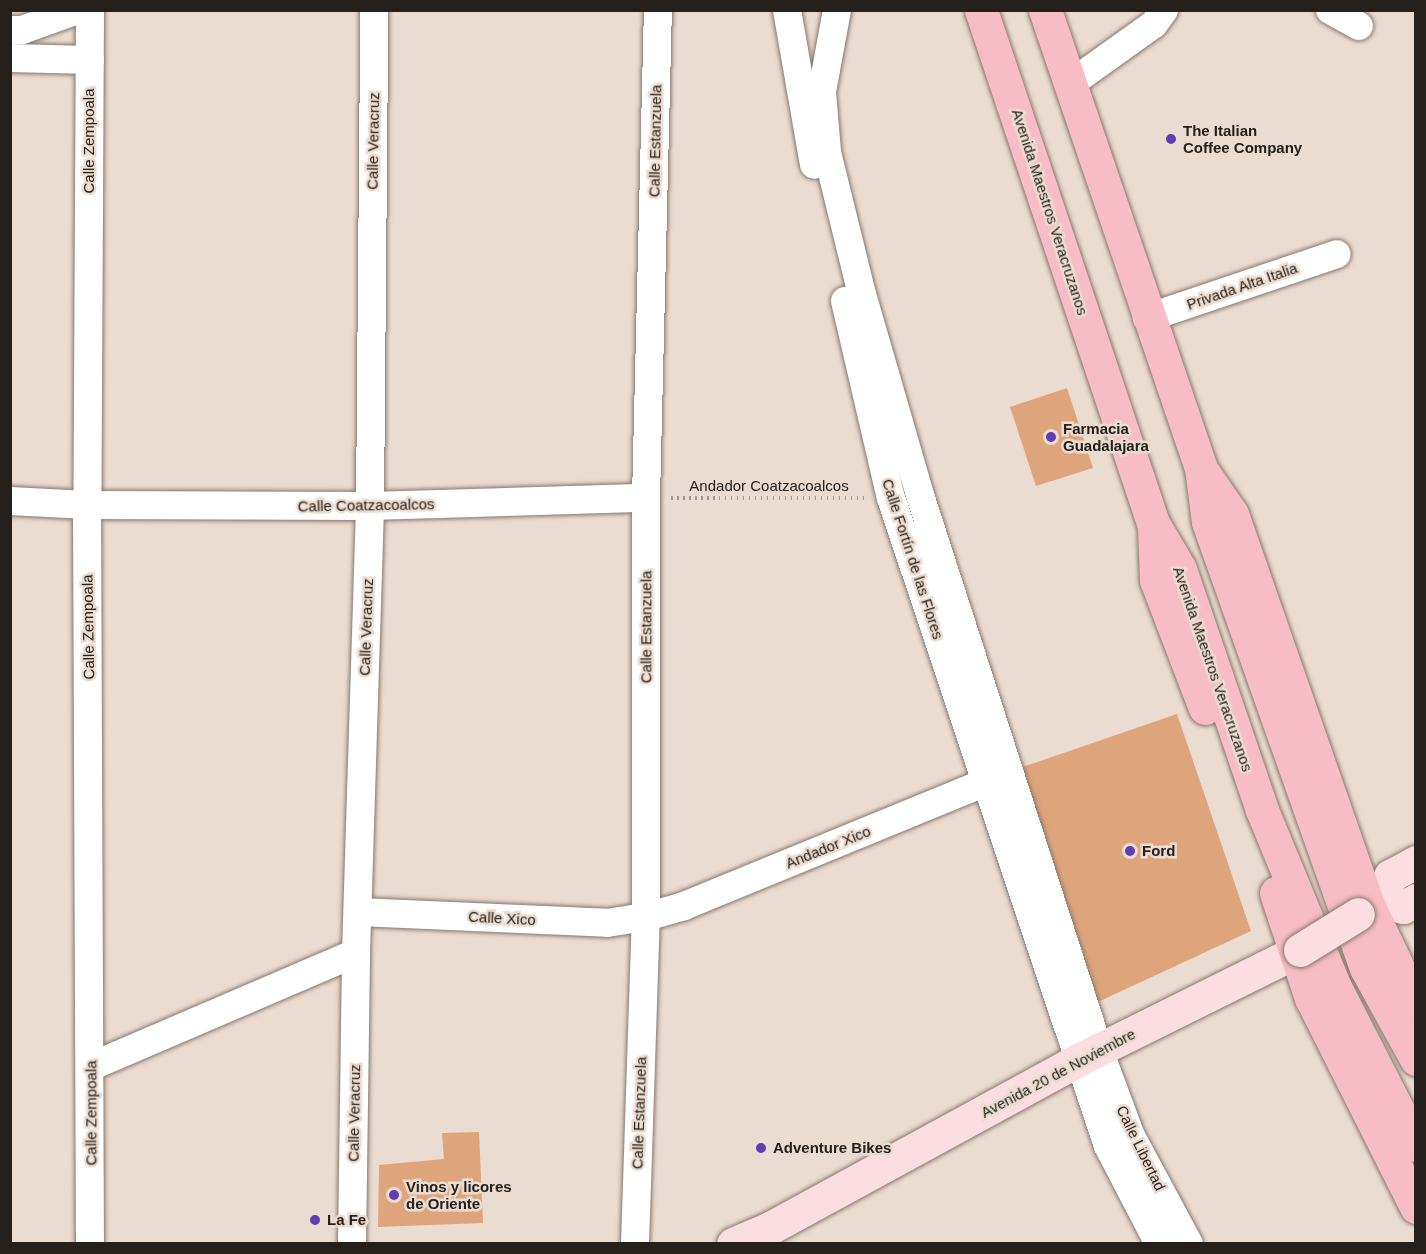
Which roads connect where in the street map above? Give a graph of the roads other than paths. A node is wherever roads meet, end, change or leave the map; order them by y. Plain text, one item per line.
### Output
1 (78, 10) edge
2 (90, 10) edge
3 (375, 10) edge
4 (658, 10) edge
5 (787, 10) edge
6 (837, 10) edge
7 (981, 10) edge
8 (1045, 10) edge
9 (1164, 10) edge
10 (1329, 10) edge
11 (1359, 26) dead end
12 (10, 30) edge
13 (10, 58) edge
14 (90, 60) junction
15 (1070, 84) junction
16 (1337, 254) dead end
17 (1147, 318) junction
18 (1201, 468) junction
19 (646, 498) junction
20 (10, 501) edge
21 (87, 505) junction
22 (370, 506) junction
23 (1154, 524) junction
24 (998, 777) junction
25 (1416, 862) edge
26 (1416, 900) edge
27 (1369, 907) junction
28 (358, 912) junction
29 (646, 917) junction
30 (1297, 952) junction
31 (356, 953) junction
32 (1416, 1005) edge
33 (1088, 1055) junction
34 (1416, 1059) edge
35 (92, 1066) junction
36 (1119, 1140) junction
37 (1416, 1144) edge
38 (1416, 1207) edge
39 (90, 1244) edge
40 (352, 1244) edge
41 (635, 1244) edge
42 (733, 1244) edge
43 (1159, 1244) edge
44 (1189, 1244) edge

1 - 12 street
2 - 14 street, Calle Zempoala
3 - 22 street, Calle Veracruz
4 - 19 street, Calle Estanzuela
5 - 24 street, Calle Fortín de las Flores
6 - 24 street, Calle Fortín de las Flores
7 - 23 main road, Avenida Maestros Veracruzanos
8 - 15 main road
9 - 15 street
10 - 11 street
13 - 14 street
14 - 21 street, Calle Zempoala
15 - 17 main road
16 - 17 street, Privada Alta Italia
17 - 18 main road
18 - 27 main road
18 - 34 main road
19 - 22 street, Calle Coatzacoalcos
19 - 29 street, Calle Estanzuela
20 - 21 street, Calle Coatzacoalcos
21 - 22 street, Calle Coatzacoalcos
21 - 35 street, Calle Zempoala
22 - 28 street, Calle Veracruz
23 - 30 main road
23 - 37 main road, Avenida Maestros Veracruzanos
24 - 29 street, Andador Xico
24 - 33 street, Calle Fortín de las Flores
25 - 27 main road
26 - 27 main road
27 - 30 main road, Avenida 20 de Noviembre, bridge
27 - 32 main road
28 - 29 street, Calle Xico
28 - 31 street, Calle Veracruz
29 - 41 street, Calle Estanzuela
30 - 33 main road, Avenida 20 de Noviembre
30 - 38 main road
31 - 35 street
31 - 40 street, Calle Veracruz
33 - 36 street, Calle Libertad
33 - 42 main road, Avenida 20 de Noviembre
35 - 39 street, Calle Zempoala
36 - 43 street, Calle Libertad
36 - 44 street, Calle Libertad

